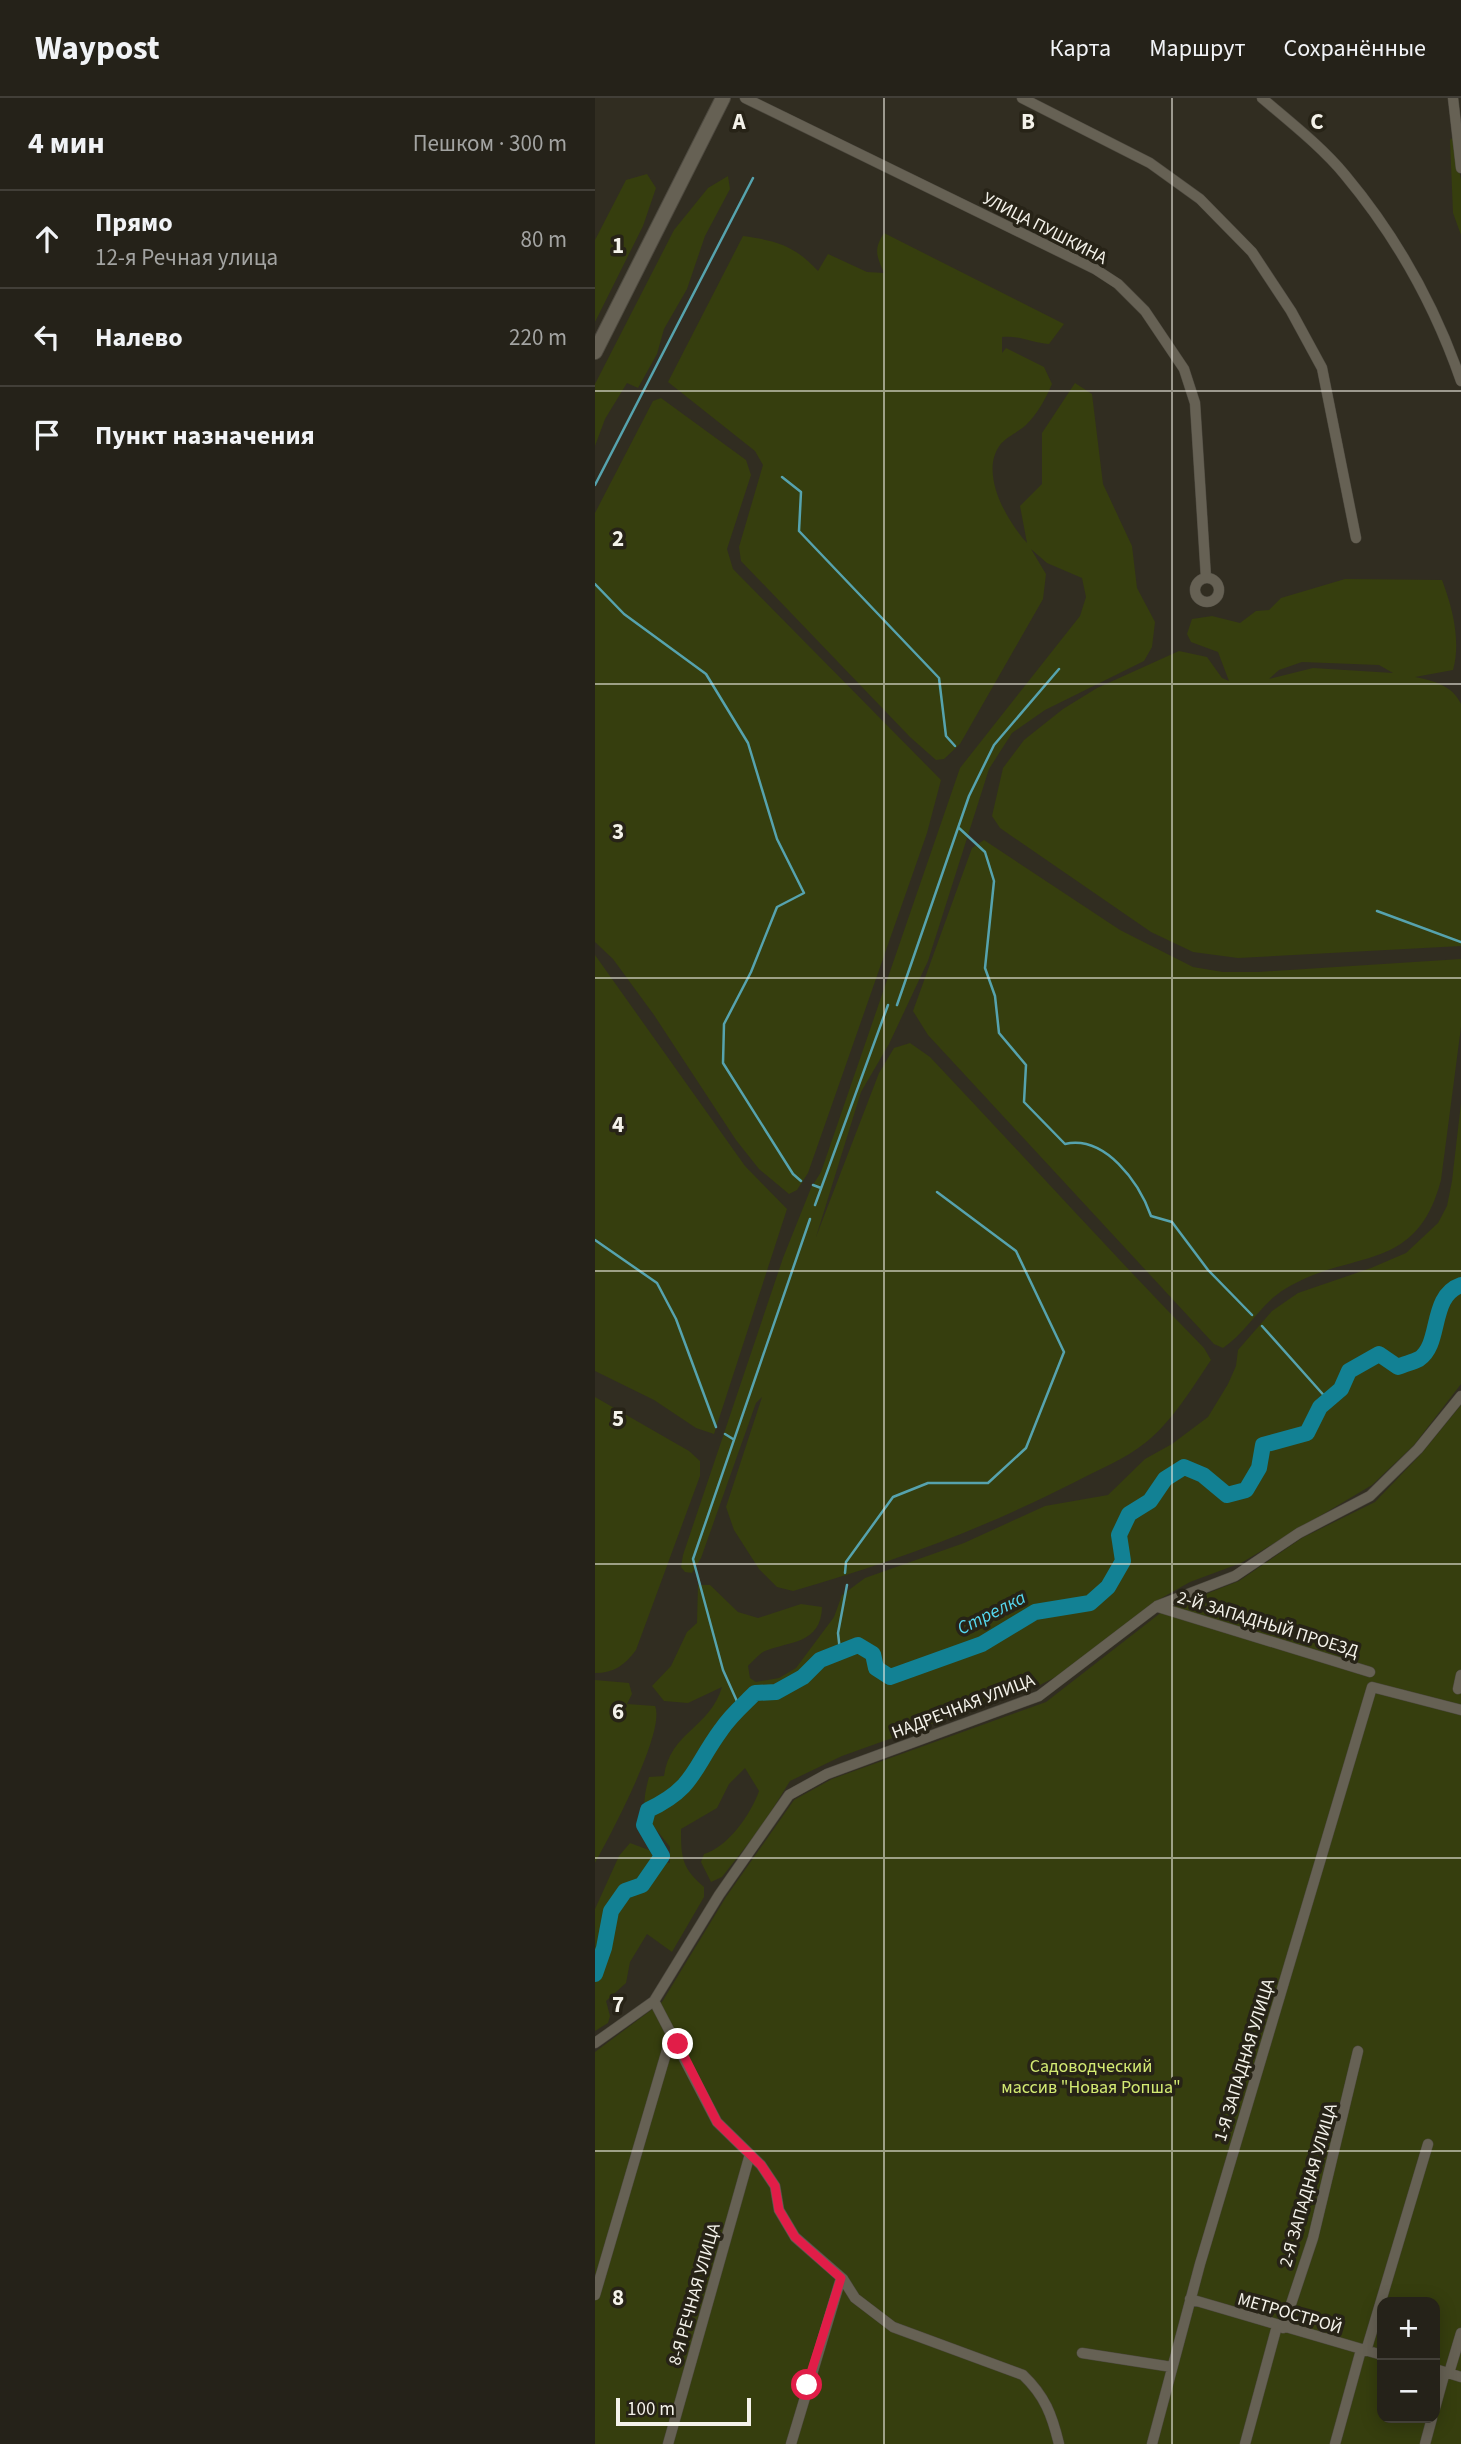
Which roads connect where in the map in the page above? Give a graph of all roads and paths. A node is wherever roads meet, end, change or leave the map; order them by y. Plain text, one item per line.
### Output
1 (723, 98) edge
2 (745, 98) edge
3 (1022, 98) edge
4 (1262, 98) edge
5 (1453, 98) edge
6 (1461, 168) edge
7 (595, 352) edge
8 (1461, 381) edge
9 (1356, 538) dead end
10 (1206, 578) dead end
11 (1461, 1396) edge
12 (1157, 1606) junction
13 (1370, 1672) dead end
14 (1461, 1675) edge
15 (1458, 1689) dead end
16 (1461, 1710) edge
17 (654, 2001) junction
18 (671, 2033) junction
19 (595, 2043) edge
20 (1358, 2051) dead end
21 (1428, 2144) dead end
22 (750, 2154) junction
23 (841, 2278) junction
24 (595, 2295) edge
25 (1190, 2299) junction
26 (1280, 2327) junction
27 (1461, 2333) edge
28 (1363, 2350) junction
29 (1082, 2353) dead end
30 (1377, 2354) edge
31 (1172, 2367) junction
32 (1443, 2372) edge
33 (1461, 2377) edge
34 (1431, 2423) edge
35 (668, 2444) edge
36 (791, 2444) edge
37 (1059, 2444) edge
38 (1151, 2444) edge
39 (1245, 2444) edge
40 (1335, 2444) edge
41 (1425, 2444) edge

1 - 7 main road
2 - 10 street, УЛИЦА ПУШКИНА
3 - 9 street
4 - 8 street
5 - 6 street
11 - 12 street, НАДРЕЧНАЯ УЛИЦА
12 - 13 street, 2-Й ЗАПАДНЫЙ ПРОЕЗД
12 - 17 street, НАДРЕЧНАЯ УЛИЦА
14 - 15 street
16 - 25 street, 1-Я ЗАПАДНАЯ УЛИЦА
17 - 18 street
17 - 19 street, НАДРЕЧНАЯ УЛИЦА
18 - 22 street
18 - 24 street
20 - 26 street, 2-Я ЗАПАДНАЯ УЛИЦА
21 - 28 street
22 - 23 street
22 - 35 street, 8-Я РЕЧНАЯ УЛИЦА
23 - 36 street
23 - 37 street
25 - 26 street, МЕТРОСТРОЙ
25 - 31 street, 1-Я ЗАПАДНАЯ УЛИЦА
26 - 28 street, МЕТРОСТРОЙ
26 - 39 street, 2-Я ЗАПАДНАЯ УЛИЦА
27 - 32 street
28 - 30 street, МЕТРОСТРОЙ
28 - 40 street
29 - 31 street
31 - 38 street, 1-Я ЗАПАДНАЯ УЛИЦА
32 - 33 street
34 - 41 street

